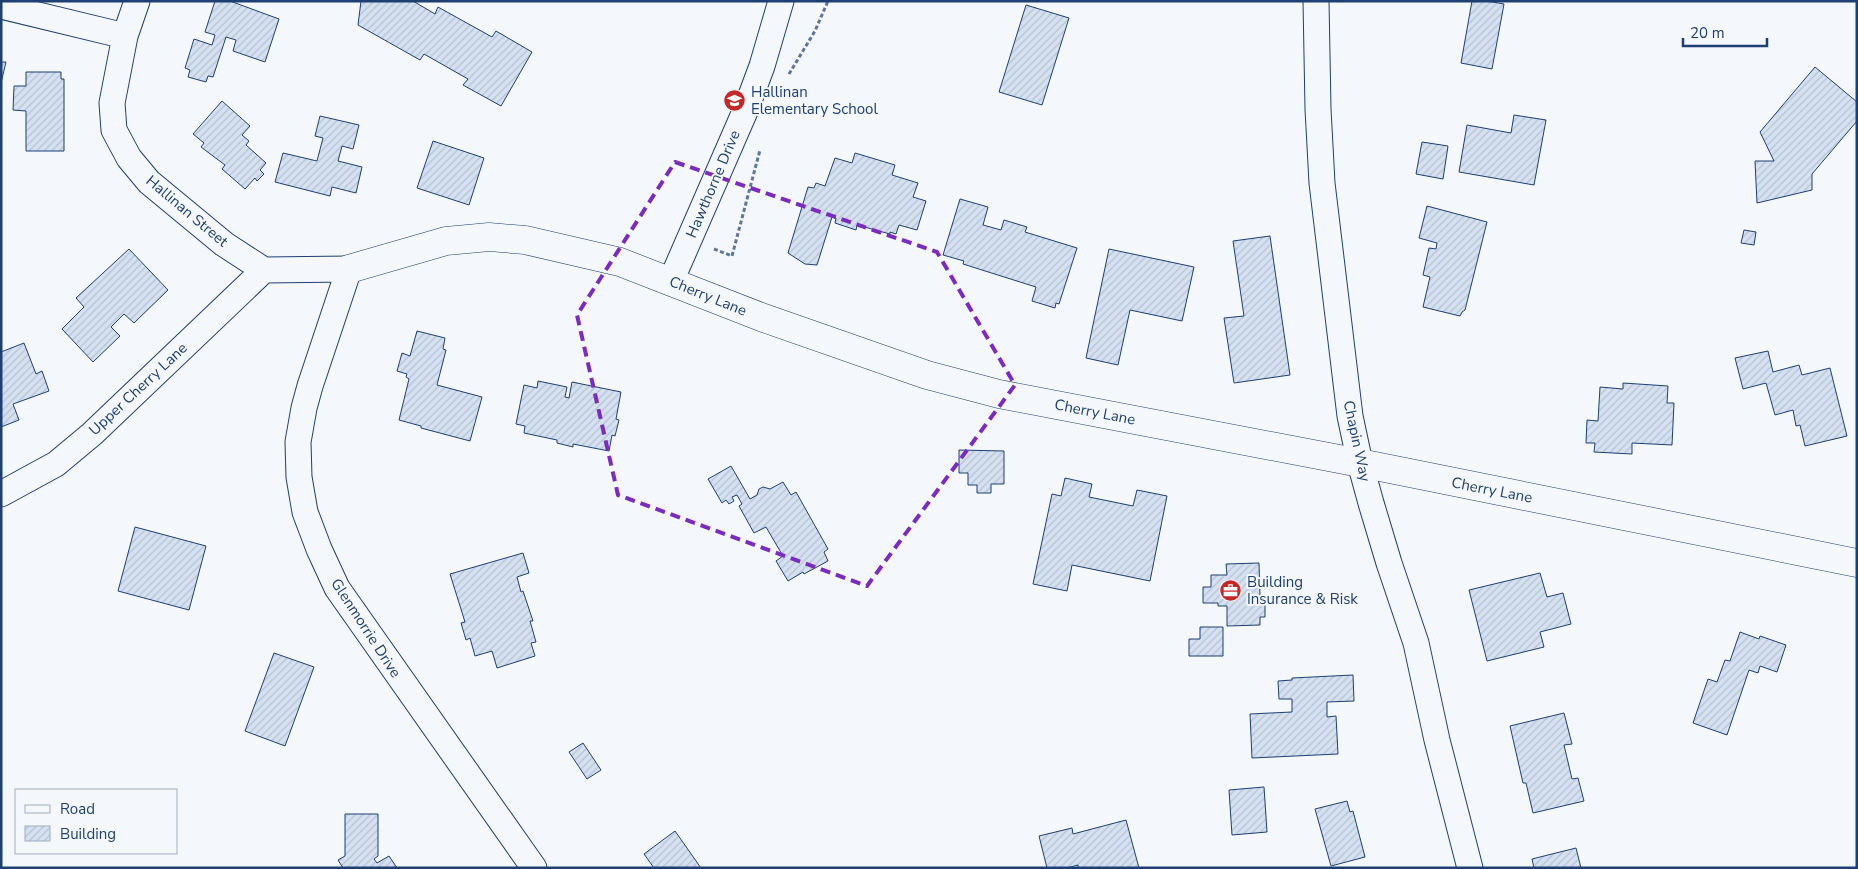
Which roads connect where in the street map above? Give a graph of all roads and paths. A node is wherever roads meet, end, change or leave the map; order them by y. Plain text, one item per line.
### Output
1 (137, 1) edge
2 (781, 1) edge
3 (828, 1) edge
4 (1316, 1) edge
5 (1, 6) edge
6 (126, 36) junction
7 (788, 77) dead end
8 (761, 146) dead end
9 (707, 246) dead end
10 (350, 269) junction
11 (264, 270) junction
12 (671, 281) junction
13 (1360, 463) junction
14 (1, 494) edge
15 (1857, 563) edge
16 (534, 868) edge
17 (1470, 868) edge

1 - 6 street, Hallinan Street
2 - 12 street, Hawthorne Drive
3 - 7 path
4 - 13 street, Chapin Way
5 - 6 street
6 - 11 street, Hallinan Street
8 - 9 path
10 - 11 street
10 - 12 street, Cherry Lane
10 - 16 street, Glenmorrie Drive
11 - 14 street, Upper Cherry Lane
12 - 13 street, Cherry Lane
13 - 15 street, Cherry Lane
13 - 17 street, Chapin Way

